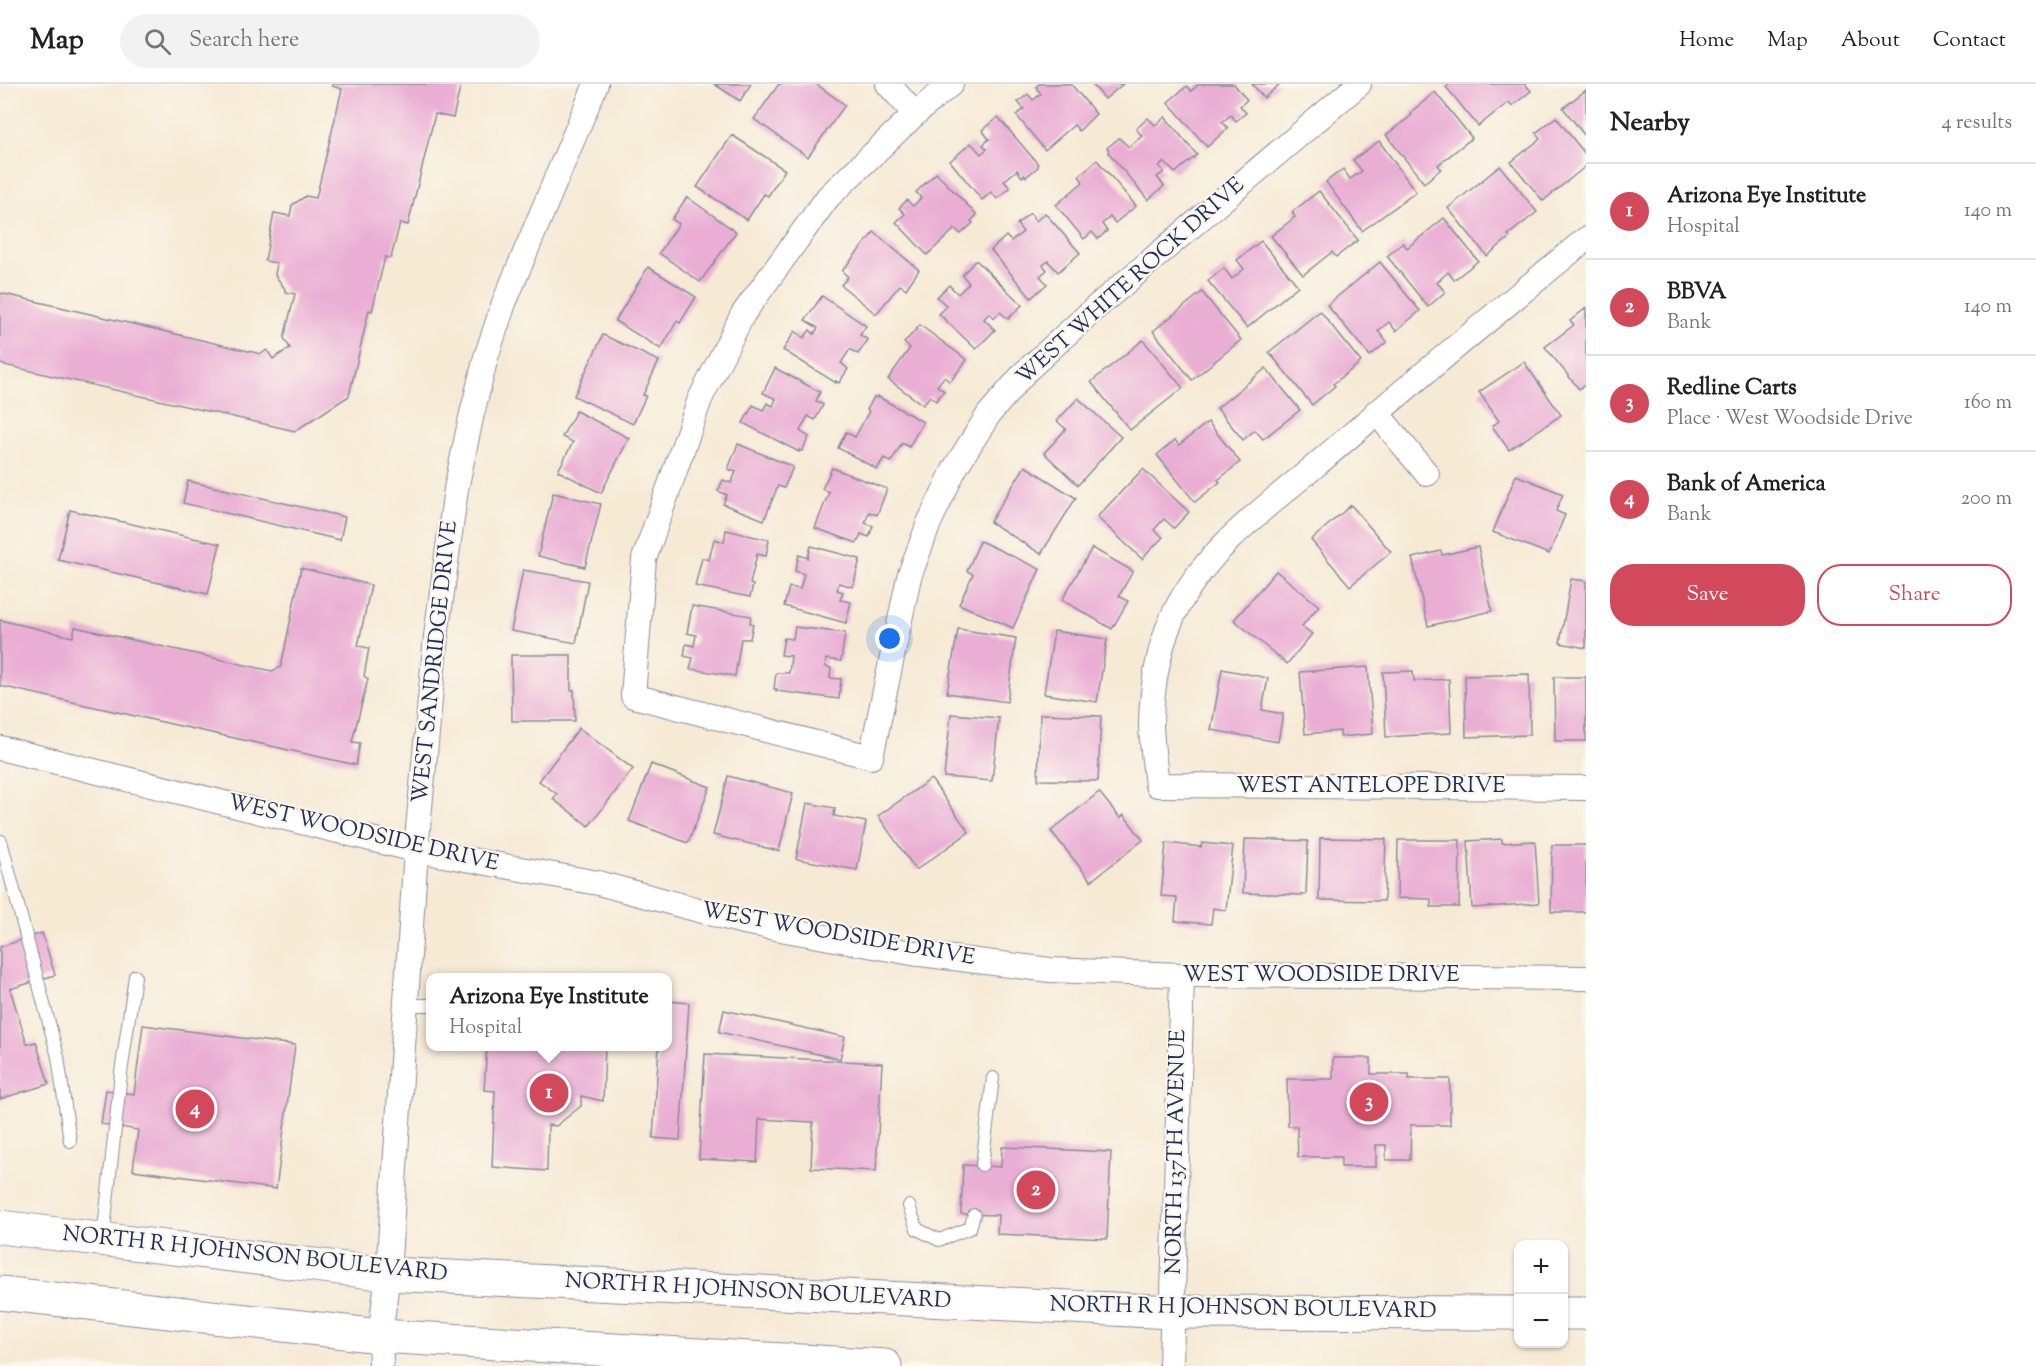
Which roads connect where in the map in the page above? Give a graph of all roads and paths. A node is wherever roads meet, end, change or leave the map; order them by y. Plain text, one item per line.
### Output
1 (596, 84) edge
2 (888, 84) edge
3 (951, 84) edge
4 (1359, 84) edge
5 (915, 114) junction
6 (1586, 239) edge
7 (1376, 412) junction
8 (1427, 474) dead end
9 (0, 748) edge
10 (1586, 788) edge
11 (1, 841) edge
12 (416, 850) junction
13 (1182, 975) junction
14 (135, 976) dead end
15 (1586, 978) edge
16 (406, 1005) junction
17 (426, 1005) edge
18 (993, 1078) dead end
19 (70, 1141) dead end
20 (982, 1165) dead end
21 (909, 1206) dead end
22 (974, 1215) dead end
23 (0, 1227) edge
24 (103, 1239) junction
25 (388, 1274) junction
26 (0, 1293) edge
27 (1173, 1312) junction
28 (1514, 1313) edge
29 (1568, 1313) edge
30 (1586, 1313) edge
31 (381, 1351) edge
32 (885, 1366) edge
33 (1171, 1366) edge

1 - 12 street, WEST SANDRIDGE DRIVE
2 - 5 street
3 - 5 street
4 - 5 street, WEST WHITE ROCK DRIVE
6 - 7 street
7 - 8 street
7 - 10 street, WEST ANTELOPE DRIVE
9 - 12 street, WEST WOODSIDE DRIVE
11 - 19 lane
12 - 13 street, WEST WOODSIDE DRIVE
12 - 16 street, WEST SANDRIDGE DRIVE
13 - 15 street, WEST WOODSIDE DRIVE
13 - 27 street, NORTH 137TH AVENUE
14 - 24 lane
16 - 17 lane
16 - 25 street, WEST SANDRIDGE DRIVE
18 - 20 lane
21 - 22 lane
23 - 24 main road, NORTH R H JOHNSON BOULEVARD
24 - 25 main road, NORTH R H JOHNSON BOULEVARD
25 - 27 main road, NORTH R H JOHNSON BOULEVARD
25 - 31 street, WEST SANDRIDGE DRIVE
26 - 31 main road
27 - 28 main road, NORTH R H JOHNSON BOULEVARD
27 - 33 street, NORTH 137TH AVENUE
29 - 30 main road
31 - 32 main road

